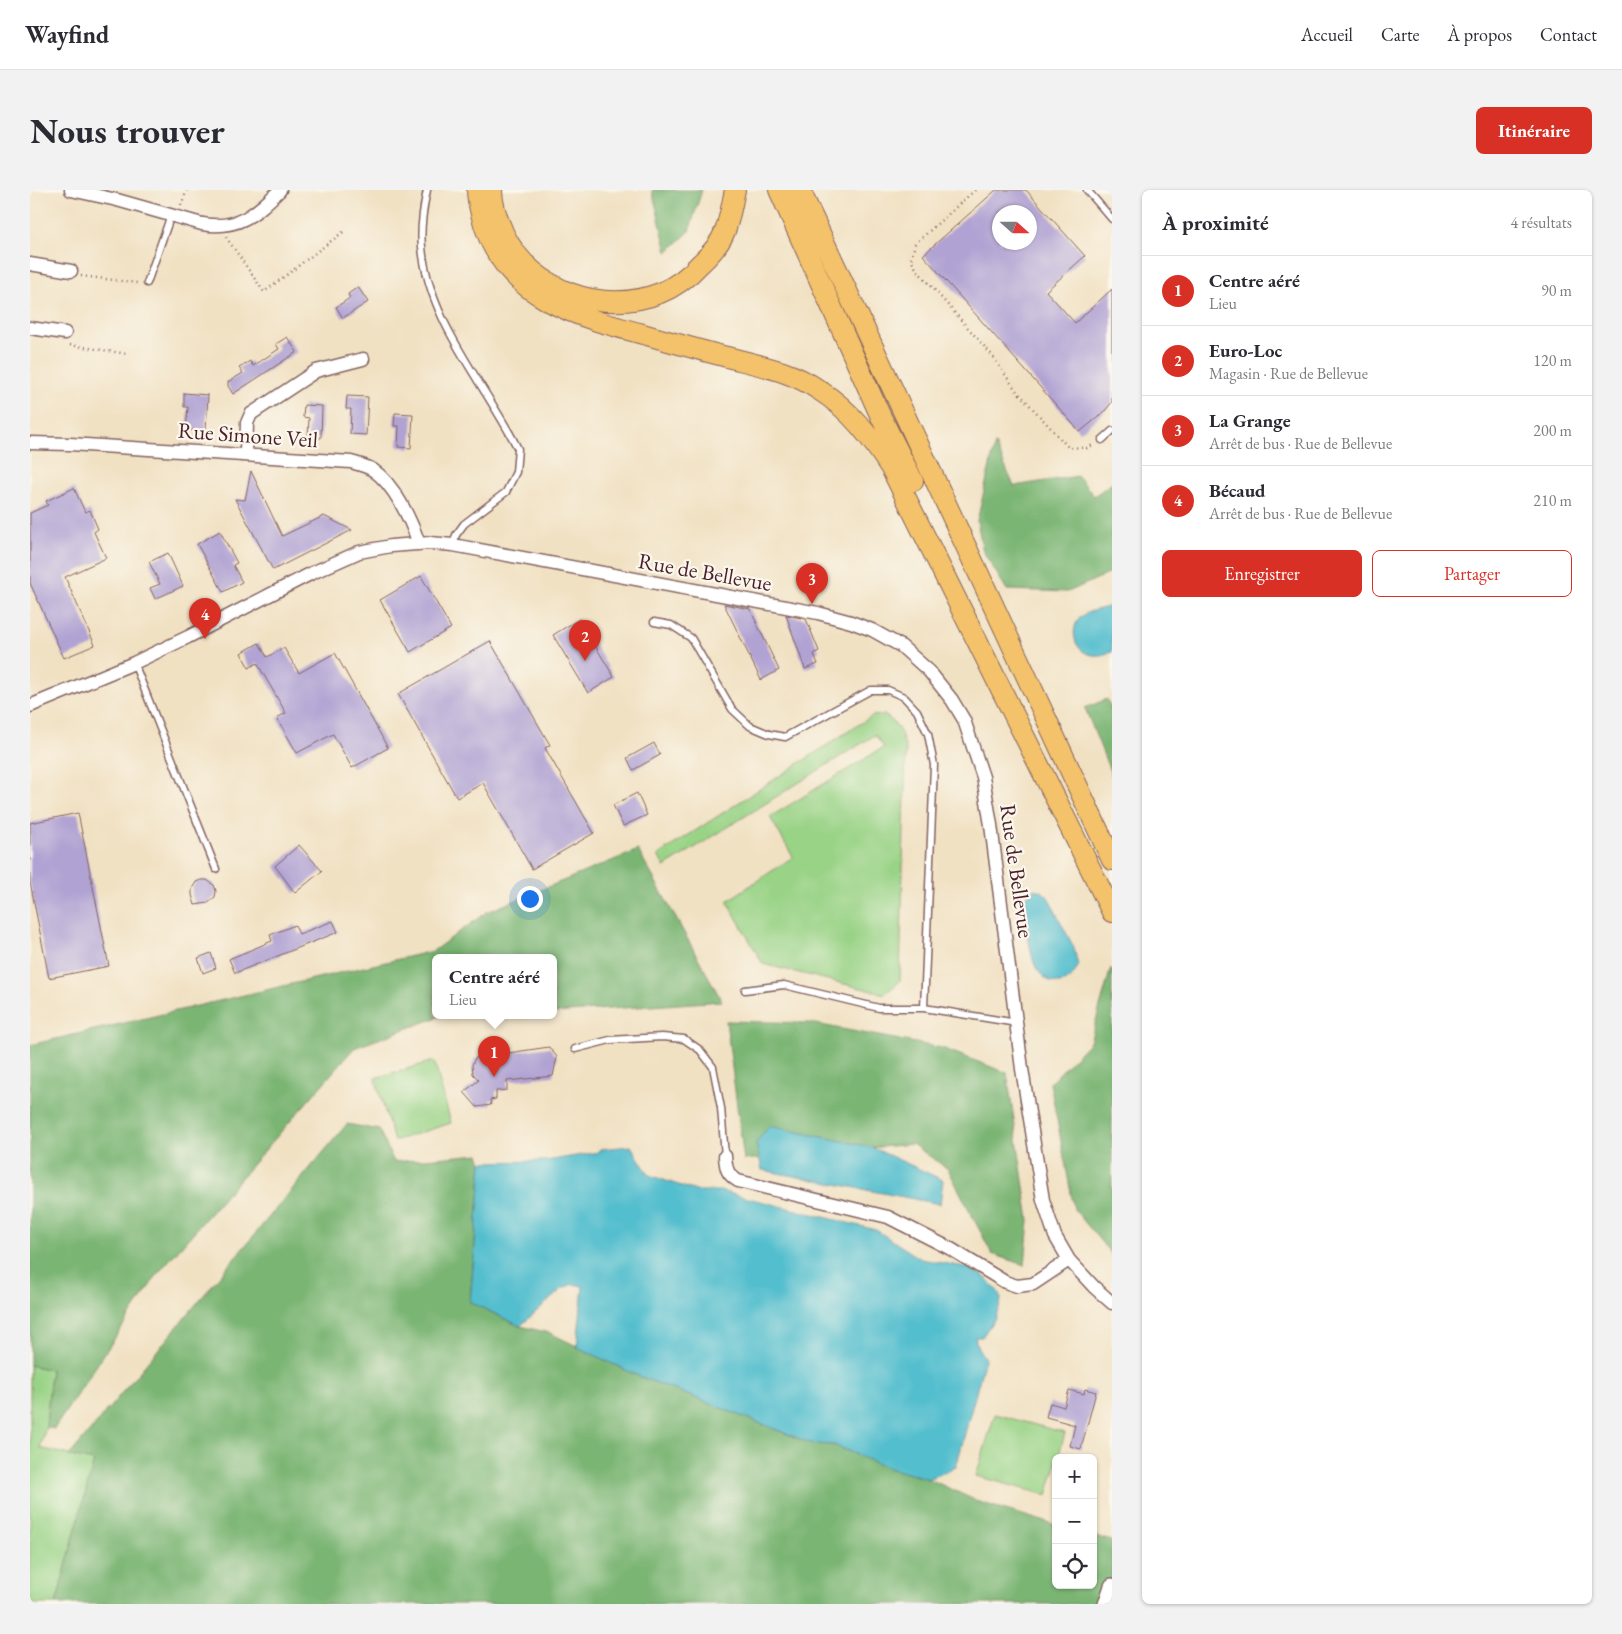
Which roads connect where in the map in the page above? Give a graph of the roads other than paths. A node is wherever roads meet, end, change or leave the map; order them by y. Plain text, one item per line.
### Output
1 (71, 190) edge
2 (280, 190) edge
3 (427, 190) edge
4 (477, 190) edge
5 (492, 190) edge
6 (735, 190) edge
7 (779, 190) edge
8 (800, 190) edge
9 (816, 190) edge
10 (1087, 190) edge
11 (171, 215) junction
12 (1112, 219) edge
13 (30, 264) edge
14 (71, 271) road end
15 (146, 283) road end
16 (30, 328) edge
17 (65, 333) road end
18 (363, 359) dead end
19 (1112, 431) edge
20 (1102, 440) road end
21 (30, 443) edge
22 (922, 453) junction
23 (246, 455) junction
24 (419, 544) junction
25 (453, 545) junction
26 (654, 622) dead end
27 (134, 663) junction
28 (30, 706) edge
29 (1112, 860) edge
30 (216, 869) dead end
31 (1109, 906) edge
32 (746, 990) dead end
33 (924, 1008) junction
34 (1017, 1023) junction
35 (575, 1049) dead end
36 (725, 1156) joint
37 (1069, 1260) junction
38 (1112, 1303) edge
39 (1112, 1586) edge
40 (1106, 1604) edge

1 - 11 street
2 - 11 street
3 - 25 lane
4 - 31 highway
5 - 6 highway
7 - 31 highway
8 - 22 highway
9 - 22 highway
10 - 12 lane
11 - 15 lane
13 - 14 street
16 - 17 street
18 - 23 street
19 - 20 lane
21 - 23 street, Rue Simone Veil
22 - 29 highway
23 - 24 street, Rue Simone Veil
24 - 25 street, Rue de Bellevue
24 - 27 street, Rue de Bellevue
25 - 34 street, Rue de Bellevue
26 - 33 lane
27 - 28 street, Rue de Bellevue
27 - 30 lane
32 - 33 lane
33 - 34 lane
34 - 37 street, Rue de Bellevue
35 - 36 lane
36 - 37 street
37 - 38 street, Rue de Bellevue
39 - 40 street

